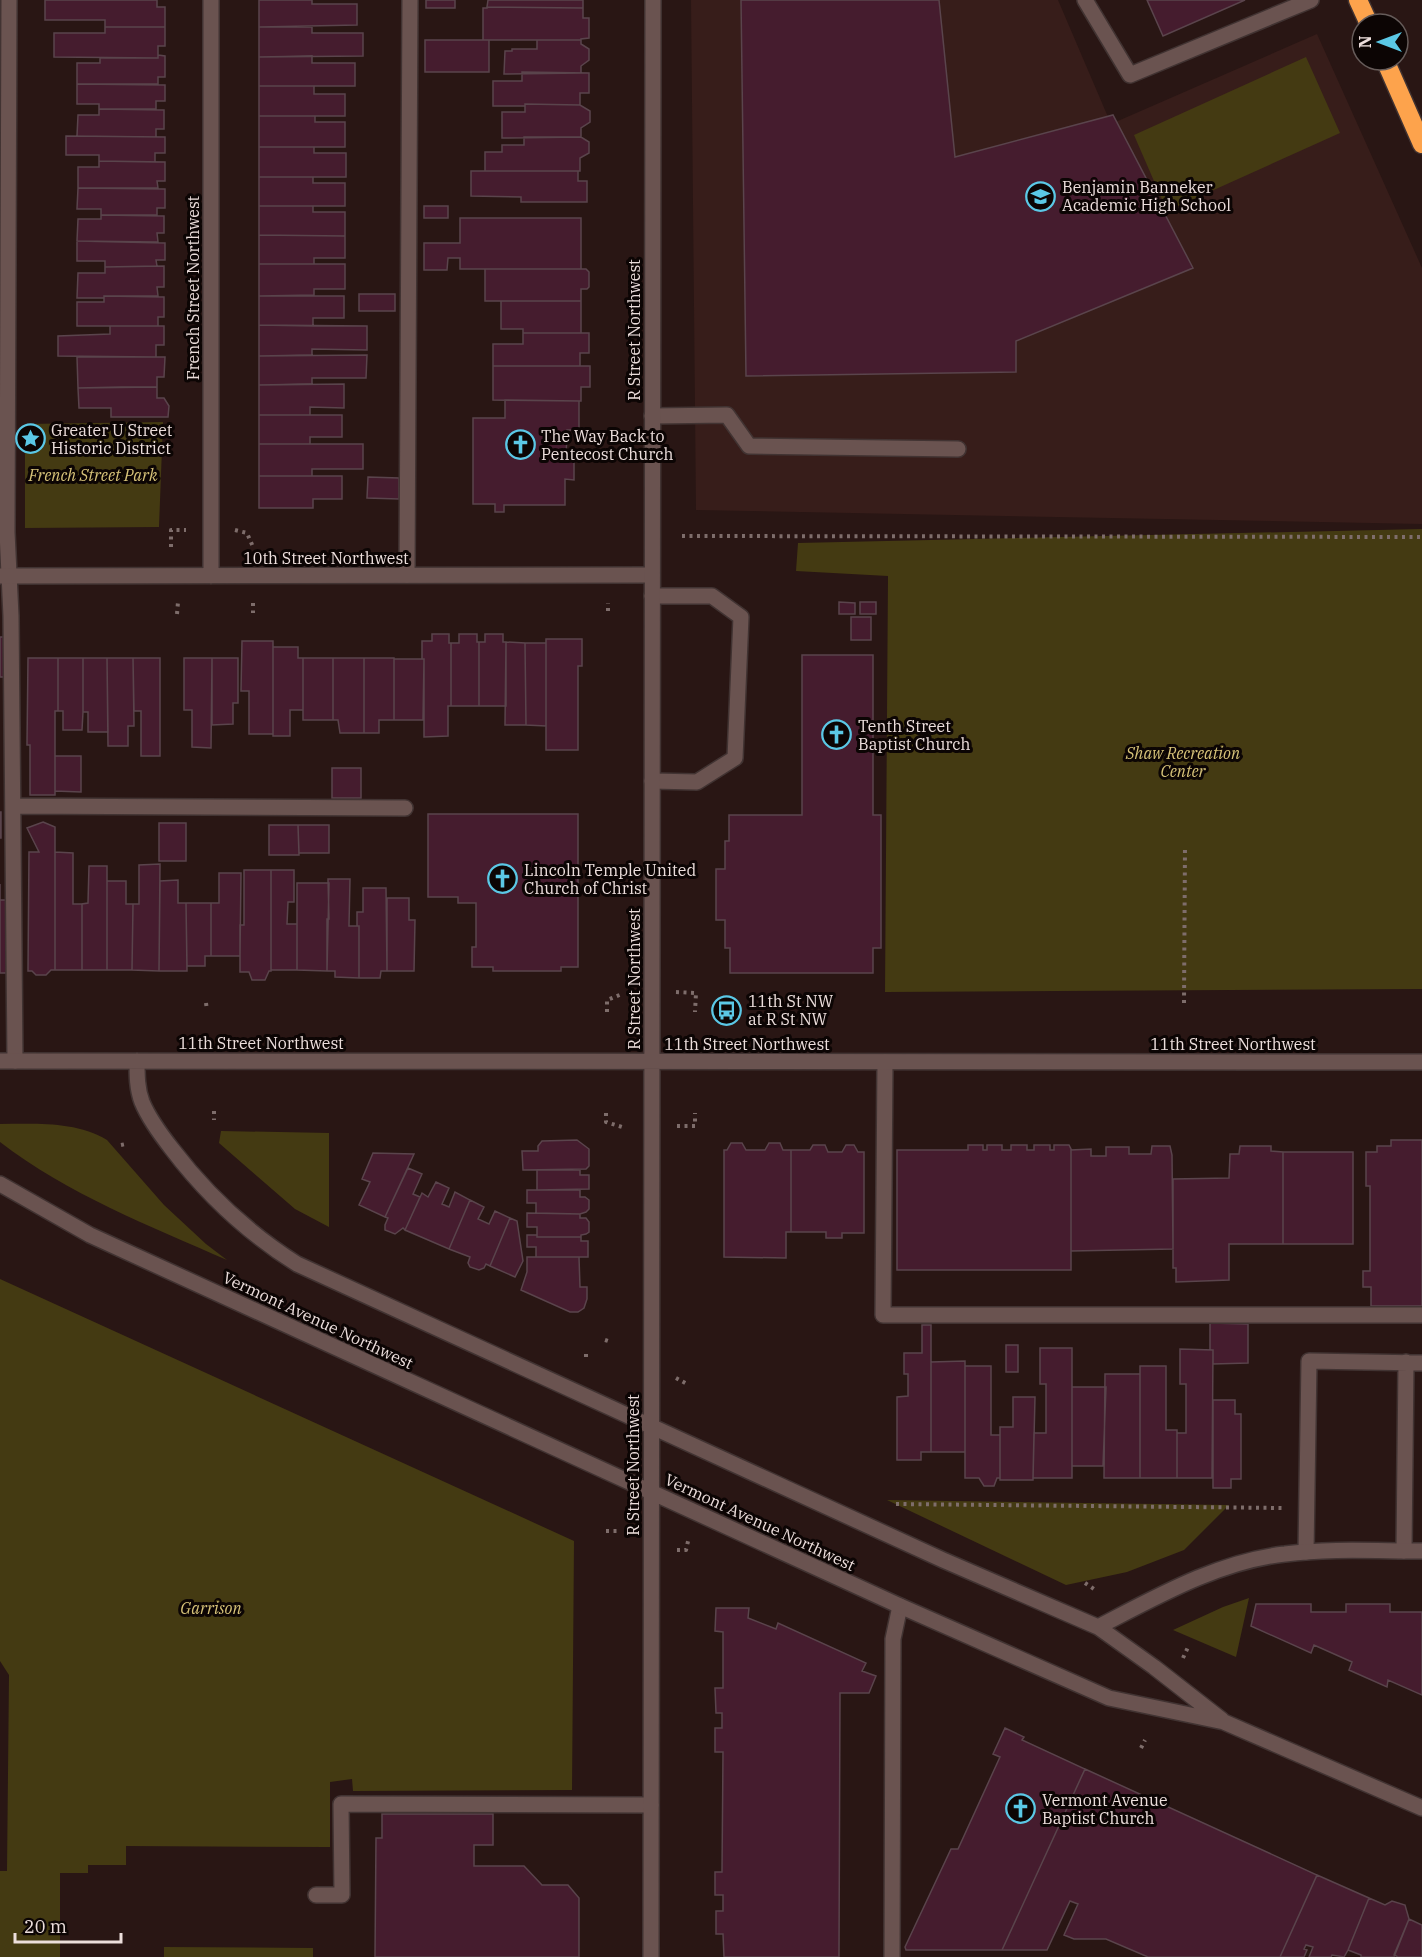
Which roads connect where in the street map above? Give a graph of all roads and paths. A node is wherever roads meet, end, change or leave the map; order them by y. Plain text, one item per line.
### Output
1 (9, 0) edge
2 (211, 0) edge
3 (410, 0) edge
4 (653, 0) edge
5 (1085, 0) edge
6 (1311, 0) edge
7 (1390, 72) edge
8 (1422, 144) edge
9 (652, 416) junction
10 (958, 449) dead end
11 (192, 530) dead end
12 (234, 530) dead end
13 (682, 536) dead end
14 (1422, 537) edge
15 (171, 548) dead end
16 (253, 548) dead end
17 (407, 575) junction
18 (652, 575) junction
19 (5, 576) edge
20 (211, 576) junction
21 (652, 596) junction
22 (178, 602) dead end
23 (253, 603) dead end
24 (608, 603) dead end
25 (608, 611) dead end
26 (177, 614) dead end
27 (253, 614) dead end
28 (652, 781) junction
29 (14, 806) junction
30 (405, 807) dead end
31 (1185, 846) dead end
32 (674, 992) dead end
33 (622, 994) dead end
34 (206, 1003) dead end
35 (1184, 1004) dead end
36 (207, 1010) dead end
37 (607, 1012) dead end
38 (695, 1012) dead end
39 (8, 1061) edge
40 (137, 1061) junction
41 (652, 1062) junction
42 (885, 1062) junction
43 (1422, 1062) edge
44 (213, 1111) dead end
45 (606, 1113) dead end
46 (695, 1113) dead end
47 (214, 1120) dead end
48 (622, 1126) dead end
49 (676, 1126) dead end
50 (0, 1184) edge
51 (1422, 1315) edge
52 (605, 1340) dead end
53 (610, 1342) dead end
54 (1406, 1362) junction
55 (1422, 1363) edge
56 (675, 1377) dead end
57 (687, 1384) dead end
58 (651, 1427) junction
59 (652, 1491) junction
60 (896, 1504) dead end
61 (1292, 1508) dead end
62 (606, 1531) dead end
63 (621, 1531) dead end
64 (690, 1536) dead end
65 (674, 1550) dead end
66 (1404, 1551) junction
67 (1422, 1551) edge
68 (1306, 1552) junction
69 (1085, 1583) dead end
70 (1094, 1589) dead end
71 (900, 1606) junction
72 (1098, 1627) junction
73 (1189, 1645) dead end
74 (1183, 1658) dead end
75 (1224, 1722) junction
76 (1145, 1740) dead end
77 (1141, 1748) dead end
78 (651, 1805) junction
79 (1422, 1808) edge
80 (316, 1895) dead end
81 (651, 1957) edge
82 (892, 1957) edge

1 - 19 street
2 - 20 street, French Street Northwest
3 - 17 street
4 - 9 street, R Street Northwest
5 - 6 street
7 - 8 highway
9 - 10 street
9 - 18 street, R Street Northwest
11 - 15 path
12 - 16 path
13 - 14 path
17 - 18 street, 10th Street Northwest
17 - 20 street, 10th Street Northwest
18 - 21 street, R Street Northwest
19 - 20 street, 10th Street Northwest
19 - 29 street
21 - 28 street, R Street Northwest
21 - 28 street
22 - 26 path
23 - 27 path
24 - 25 path
28 - 41 street, R Street Northwest
29 - 30 street
29 - 39 street
31 - 35 path
32 - 38 path
33 - 37 path
34 - 36 path
39 - 40 street, 11th Street Northwest
40 - 41 street, 11th Street Northwest
40 - 58 street
41 - 42 street, 11th Street Northwest
41 - 58 street, R Street Northwest
42 - 43 street, 11th Street Northwest
42 - 51 street
44 - 47 path
45 - 48 path
46 - 49 path
50 - 59 street, Vermont Avenue Northwest
52 - 53 path
54 - 55 street
54 - 66 street
54 - 68 street
56 - 57 path
58 - 59 street, R Street Northwest
58 - 72 street
59 - 71 street, Vermont Avenue Northwest
59 - 78 street, R Street Northwest
60 - 61 path
62 - 63 path
64 - 65 path
66 - 67 street
66 - 68 street
68 - 72 street
69 - 70 path
71 - 75 street, Vermont Avenue Northwest
71 - 82 street
72 - 75 street
73 - 74 path
75 - 79 street, Vermont Avenue Northwest
76 - 77 path
78 - 80 street
78 - 81 street, R Street Northwest

